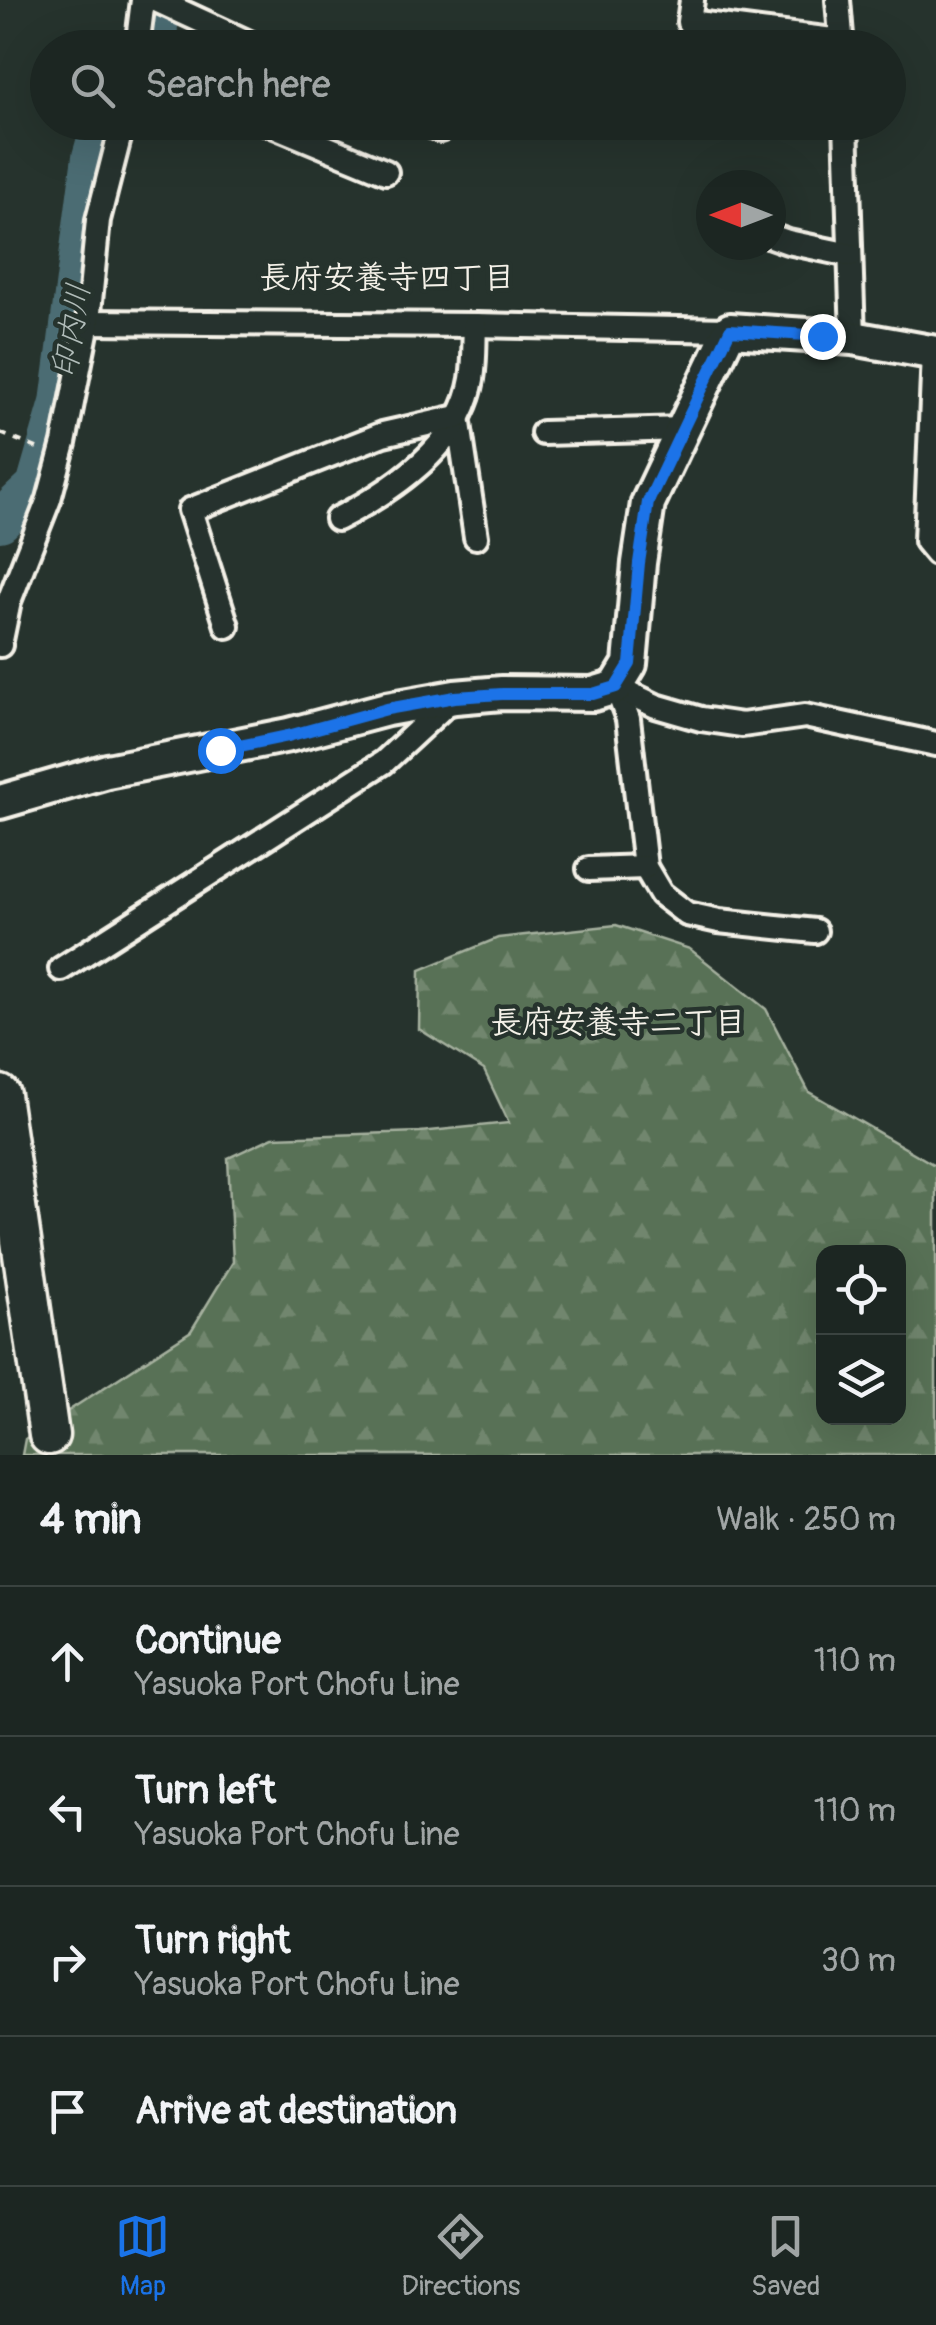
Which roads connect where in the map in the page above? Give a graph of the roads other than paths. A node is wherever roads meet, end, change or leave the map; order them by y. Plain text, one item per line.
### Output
1 (692, 0) edge
2 (838, 0) edge
3 (154, 1) edge
4 (144, 30) edge
5 (219, 30) edge
6 (744, 30) edge
7 (840, 30) edge
8 (118, 140) edge
9 (309, 140) edge
10 (847, 140) edge
11 (386, 172) dead end
12 (786, 241) edge
13 (850, 255) junction
14 (88, 322) junction
15 (475, 325) junction
16 (730, 330) junction
17 (853, 338) junction
18 (935, 353) edge
19 (458, 417) junction
20 (685, 428) junction
21 (543, 433) dead end
22 (337, 519) dead end
23 (476, 537) dead end
24 (936, 553) edge
25 (227, 626) dead end
26 (0, 645) edge
27 (616, 687) junction
28 (455, 697) junction
29 (936, 744) edge
30 (1, 795) edge
31 (645, 867) junction
32 (589, 869) dead end
33 (815, 931) dead end
34 (61, 969) dead end
35 (1, 1110) edge
36 (49, 1435) dead end

1 - 6 street
2 - 7 street
3 - 4 street
3 - 5 street
8 - 14 street
9 - 11 street
10 - 13 street
12 - 13 street
13 - 17 street
14 - 15 street
14 - 26 street
15 - 16 street
15 - 19 street
16 - 17 main road
16 - 20 main road
17 - 18 main road
18 - 24 street
19 - 22 street
19 - 23 street
19 - 25 street
20 - 21 street
20 - 27 main road
27 - 28 main road
27 - 29 street
27 - 31 street
28 - 30 main road
28 - 34 street
31 - 32 street
31 - 33 street
35 - 36 highway

